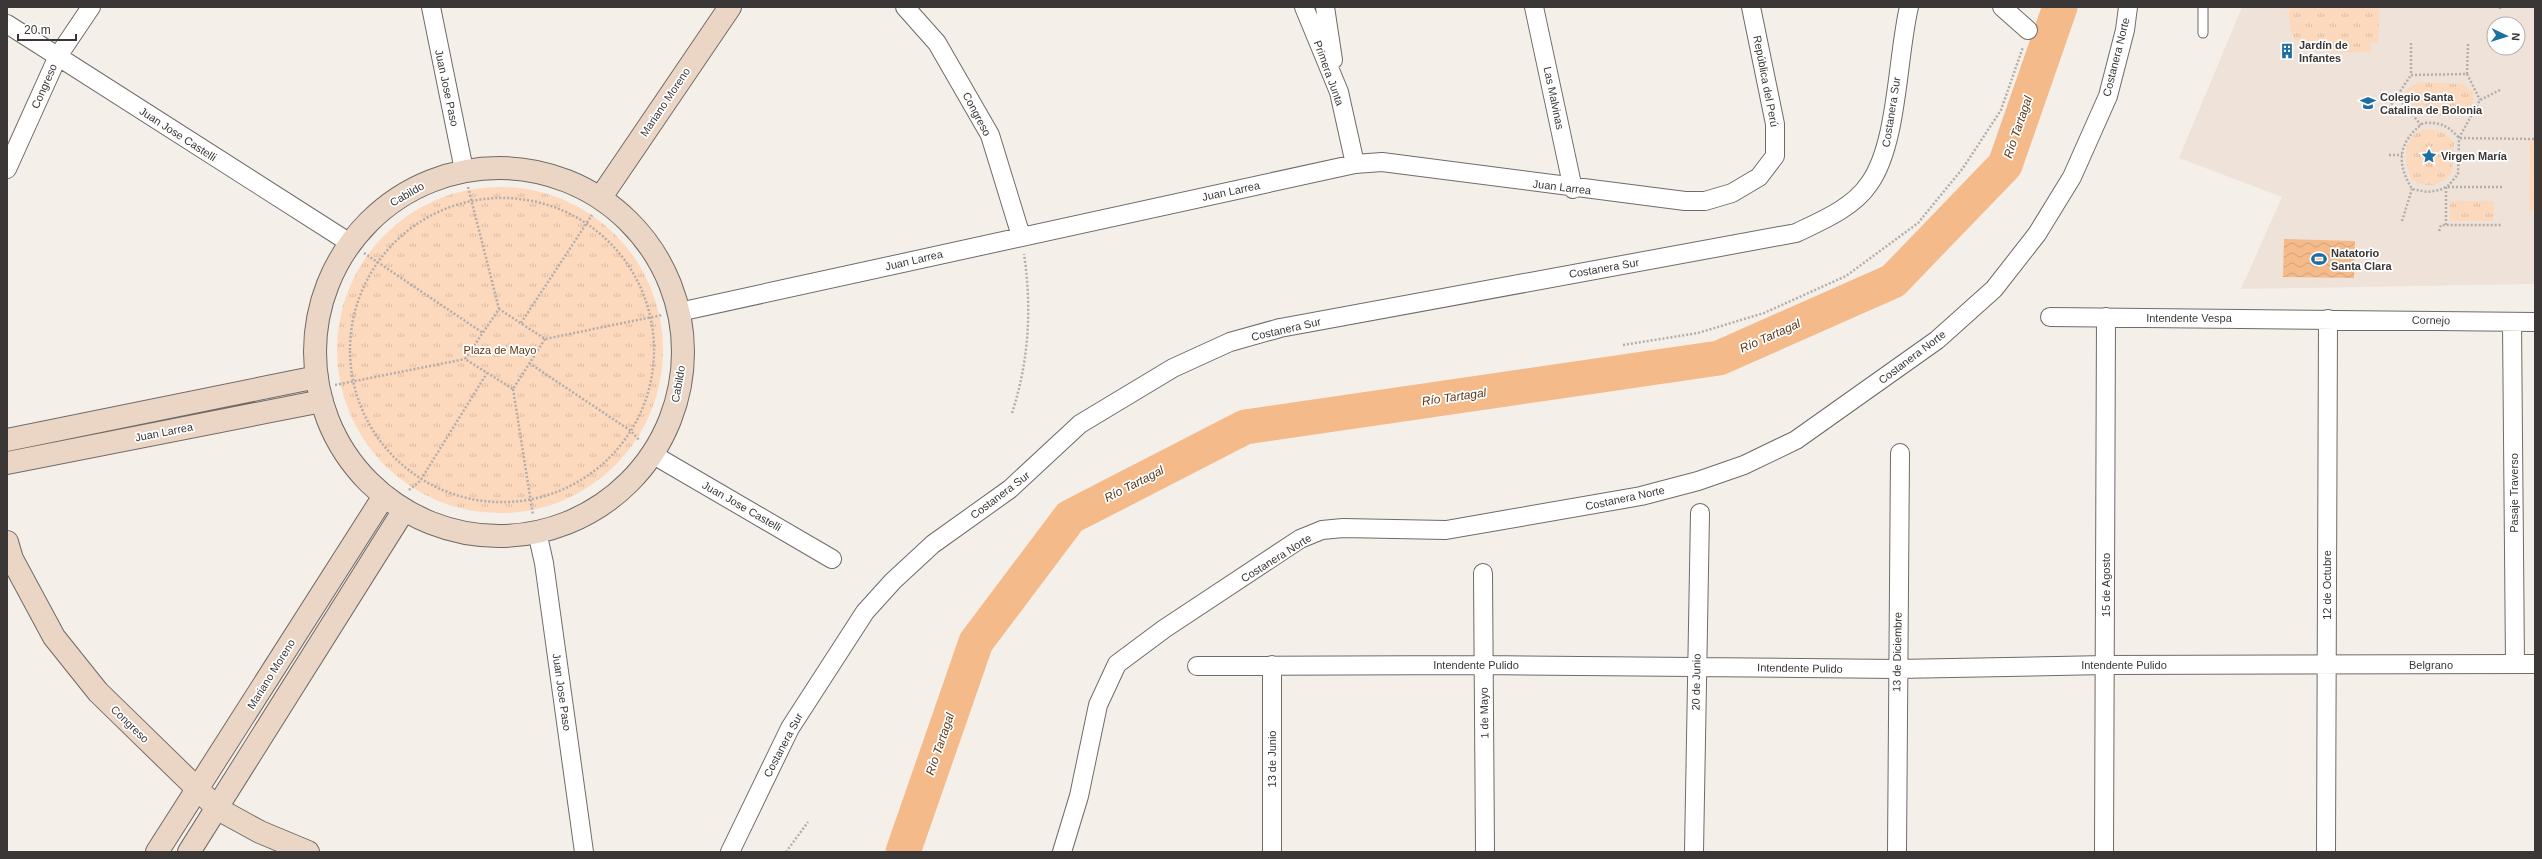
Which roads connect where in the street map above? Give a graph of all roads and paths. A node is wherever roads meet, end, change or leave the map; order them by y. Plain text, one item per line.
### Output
1 (91, 7) edge
2 (431, 7) edge
3 (730, 7) edge
4 (905, 7) edge
5 (1304, 7) edge
6 (1325, 7) edge
7 (1534, 7) edge
8 (1751, 7) edge
9 (1909, 7) edge
10 (2002, 7) edge
11 (2128, 7) edge
12 (2203, 7) edge
13 (7, 24) edge
14 (2028, 30) joint
15 (2202, 33) dead end
16 (2468, 42) dead end
17 (2411, 43) dead end
18 (58, 56) junction
19 (2467, 74) junction
20 (2411, 75) junction
21 (2500, 90) dead end
22 (1339, 92) junction
23 (2397, 96) junction
24 (2480, 100) junction
25 (2389, 108) dead end
26 (2421, 125) junction
27 (2459, 138) junction
28 (2535, 139) edge
29 (2389, 154) dead end
30 (2402, 154) junction
31 (1775, 156) joint
32 (1355, 164) junction
33 (7, 169) edge
34 (464, 170) junction
35 (2446, 187) junction
36 (2502, 187) dead end
37 (1573, 188) junction
38 (2412, 189) junction
39 (601, 197) junction
40 (471, 200) junction
41 (2402, 221) dead end
42 (587, 223) junction
43 (2446, 225) junction
44 (2502, 226) dead end
45 (2439, 231) dead end
46 (1021, 236) junction
47 (350, 243) junction
48 (377, 262) junction
49 (499, 308) junction
50 (679, 312) junction
51 (650, 316) junction
52 (2050, 317) dead end
53 (2106, 317) junction
54 (2328, 319) junction
55 (2512, 322) junction
56 (2535, 322) edge
57 (521, 323) junction
58 (483, 333) junction
59 (545, 339) junction
60 (1623, 345) dead end
61 (466, 359) junction
62 (529, 363) junction
63 (487, 373) junction
64 (354, 380) junction
65 (319, 389) junction
66 (513, 389) junction
67 (1012, 412) dead end
68 (631, 431) junction
69 (7, 440) edge
70 (1900, 453) dead end
71 (652, 454) junction
72 (7, 463) edge
73 (420, 481) junction
74 (530, 500) junction
75 (394, 503) junction
76 (1700, 513) dead end
77 (537, 532) junction
78 (7, 542) edge
79 (832, 559) dead end
80 (1483, 573) dead end
81 (2515, 664) junction
82 (2535, 664) edge
83 (1272, 665) junction
84 (1483, 665) junction
85 (2106, 665) junction
86 (2327, 665) junction
87 (1197, 666) dead end
88 (1696, 667) junction
89 (1897, 669) junction
90 (199, 790) junction
91 (218, 809) junction
92 (808, 822) dead end
93 (157, 852) edge
94 (189, 852) edge
95 (308, 852) edge
96 (584, 852) edge
97 (730, 852) edge
98 (786, 852) edge
99 (1062, 852) edge
100 (1272, 852) edge
101 (1485, 852) edge
102 (1694, 852) edge
103 (1897, 852) edge
104 (2104, 852) edge
105 (2326, 852) edge

1 - 18 street, Congreso
2 - 34 street, Juan Jose Paso
3 - 39 main road, Mariano Moreno
4 - 46 street, Congreso
5 - 22 street, Primera Junta
6 - 22 street
7 - 37 street, Las Malvinas
8 - 31 street, República del Perú
9 - 97 street, Costanera Sur
10 - 14 street
11 - 99 street, Costanera Norte
12 - 15 lane
13 - 18 street, Juan Jose Castelli
14 - 60 path
16 - 19 path
17 - 20 path
18 - 33 street, Congreso
18 - 47 street, Juan Jose Castelli
19 - 20 path
19 - 24 path
20 - 23 path
21 - 24 path
22 - 32 street, Primera Junta
23 - 25 path
23 - 26 path
24 - 27 path
26 - 27 path
26 - 30 path
27 - 28 path
27 - 35 path
29 - 30 path
30 - 38 path
31 - 37 street, Juan Larrea
32 - 37 street, Juan Larrea
32 - 46 street, Juan Larrea
34 - 39 main road, Cabildo
34 - 40 path
34 - 47 main road, Cabildo
35 - 36 path
35 - 38 path
35 - 43 path
38 - 41 path
39 - 42 path
39 - 50 main road, Cabildo
40 - 42 path
40 - 48 path
40 - 49 path
42 - 51 path
42 - 57 path
43 - 44 path
43 - 45 path
46 - 50 street, Juan Larrea
46 - 67 path
47 - 48 path
47 - 65 main road, Cabildo
48 - 58 path
48 - 64 path
49 - 57 path
49 - 58 path
50 - 51 path
50 - 71 main road, Cabildo
51 - 59 path
51 - 68 path
52 - 53 street, Intendente Vespa
53 - 54 street, Intendente Vespa
53 - 85 street, 15 de Agosto
54 - 55 street, Cornejo
54 - 86 street, 12 de Octubre
55 - 56 street, Cornejo
55 - 81 street, Pasaje Traverso
57 - 59 path
58 - 61 path
59 - 62 path
61 - 63 path
61 - 64 path
62 - 66 path
62 - 68 path
63 - 66 path
63 - 73 path
64 - 65 path
64 - 73 path
65 - 69 main road, Juan Larrea
65 - 72 main road, Juan Larrea
65 - 75 main road, Cabildo
66 - 74 path
68 - 74 path
70 - 89 street, 13 de Diciembre
71 - 77 main road, Cabildo
71 - 79 street, Juan Jose Castelli
73 - 74 path
73 - 75 path
74 - 77 path
75 - 77 main road, Cabildo
75 - 90 main road, Mariano Moreno
75 - 91 main road
76 - 88 street, 20 de Junio
77 - 96 street, Juan Jose Paso
78 - 90 main road, Congreso
80 - 84 street, 1 de Mayo
81 - 82 street, Belgrano
81 - 86 street, Belgrano
83 - 84 street, Intendente Pulido
83 - 87 street, Intendente Pulido
83 - 100 street, 13 de Junio
84 - 88 street, Intendente Pulido
84 - 101 street, 1 de Mayo
85 - 86 street, Intendente Pulido
85 - 89 street, Intendente Pulido
85 - 104 street, 15 de Agosto
86 - 105 street, 12 de Octubre
88 - 89 street, Intendente Pulido
88 - 102 street, 20 de Junio
89 - 103 street, 13 de Diciembre
90 - 91 main road, Congreso
90 - 93 main road, Mariano Moreno
91 - 94 main road
91 - 95 main road, Congreso
92 - 98 path

